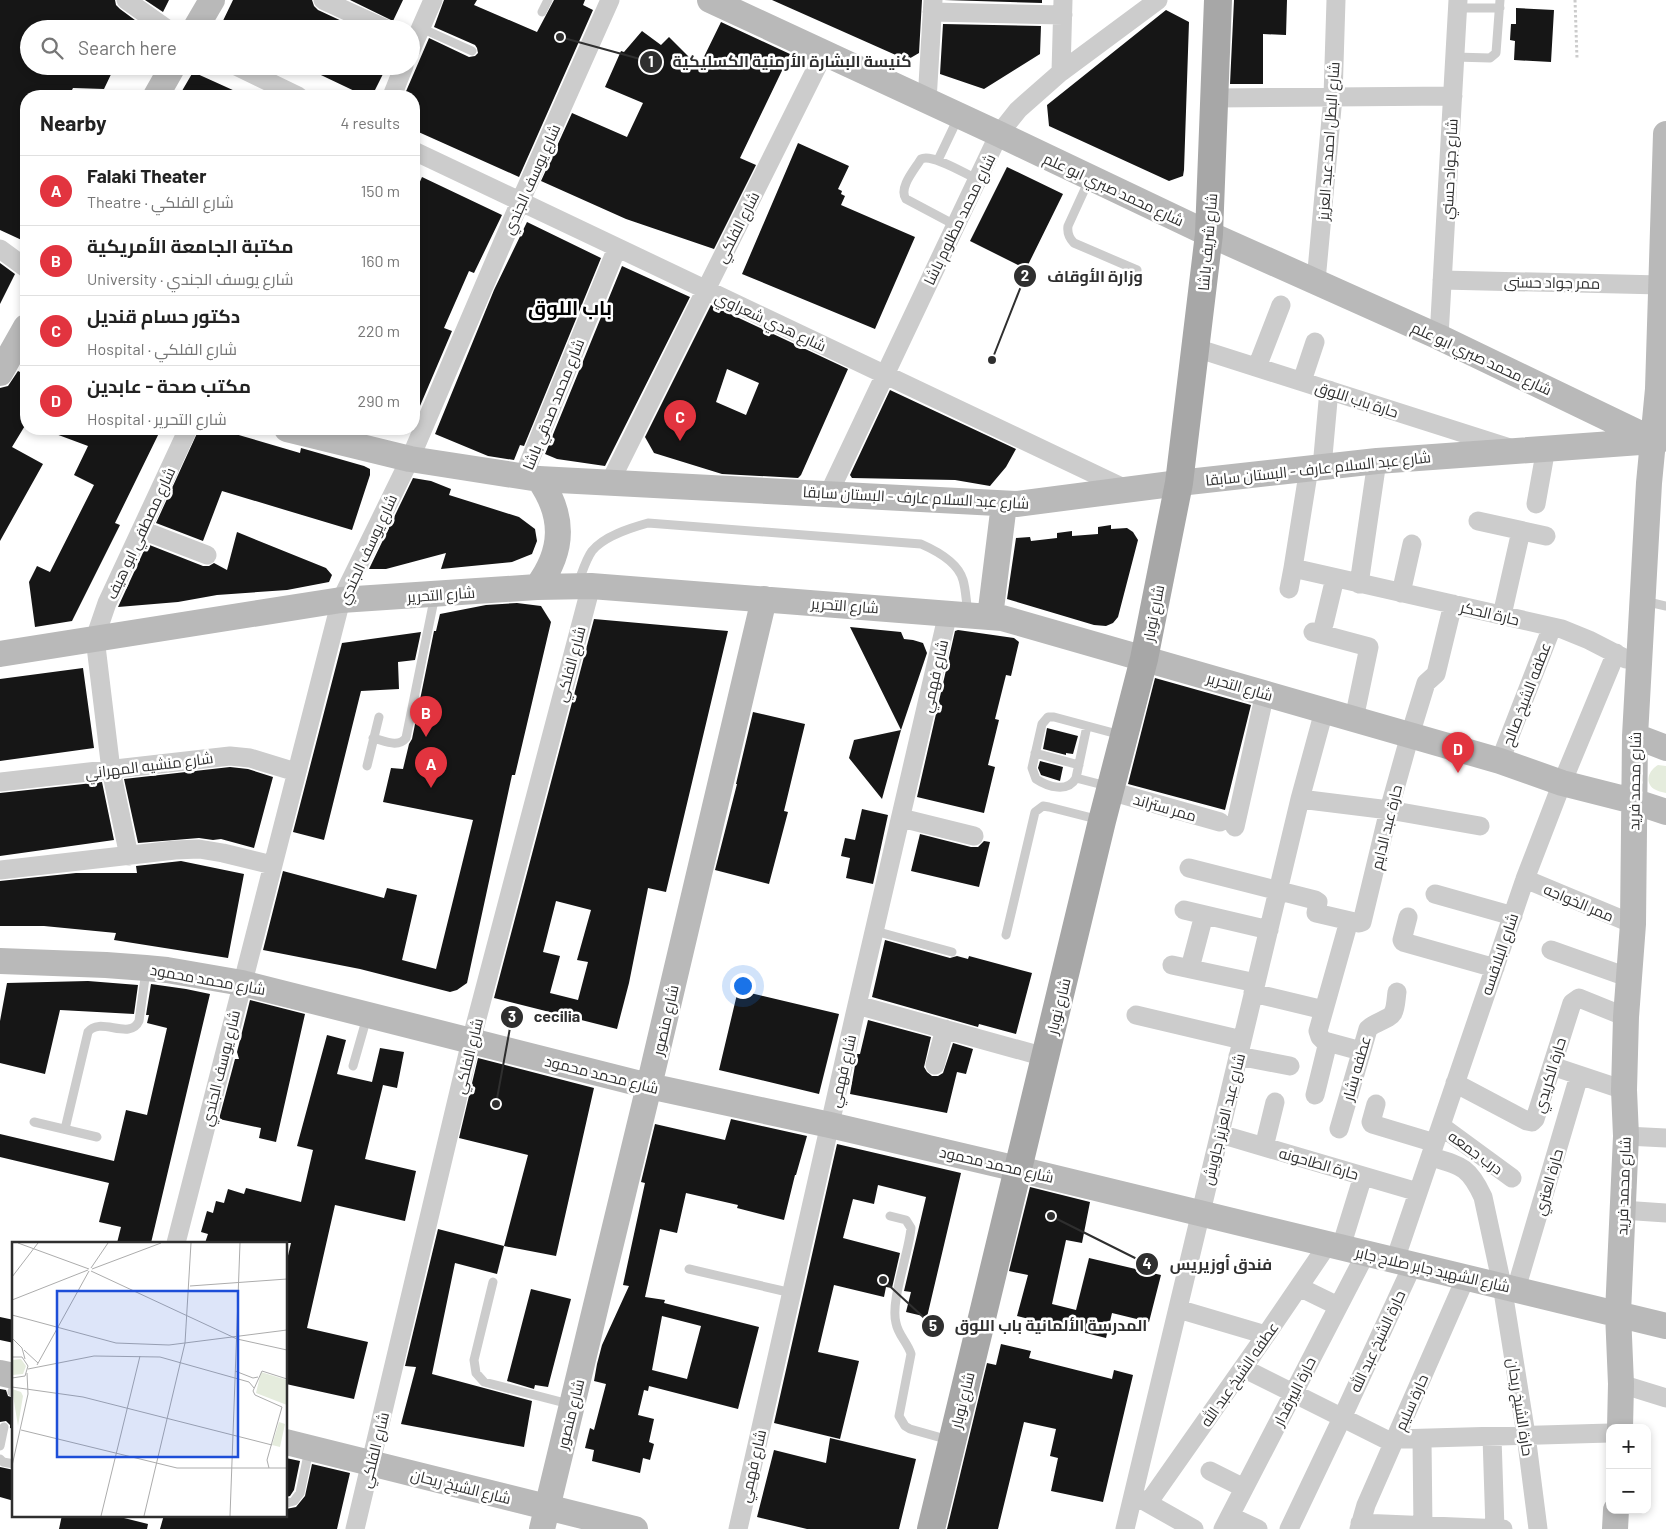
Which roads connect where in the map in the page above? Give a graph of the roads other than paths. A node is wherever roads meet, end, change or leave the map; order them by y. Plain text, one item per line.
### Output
1 (126, 0) edge
2 (212, 0) edge
3 (323, 0) edge
4 (433, 0) edge
5 (548, 0) edge
6 (610, 0) edge
7 (1158, 0) edge
8 (1218, 0) edge
9 (1336, 0) edge
10 (716, 1) edge
11 (1458, 4) edge
12 (1500, 4) edge
13 (932, 6) edge
14 (1063, 8) edge
15 (542, 12) dead end
16 (154, 20) edge
17 (200, 20) edge
18 (366, 20) edge
19 (420, 29) edge
20 (420, 41) edge
21 (472, 51) dead end
22 (824, 53) junction
23 (1455, 57) junction
24 (1061, 72) junction
25 (168, 75) edge
26 (247, 75) edge
27 (400, 75) edge
28 (262, 88) edge
29 (159, 90) edge
30 (394, 90) edge
31 (1453, 96) junction
32 (1333, 97) junction
33 (1214, 98) junction
34 (927, 101) junction
35 (959, 116) junction
36 (1000, 134) junction
37 (1666, 134) edge
38 (420, 154) edge
39 (938, 160) junction
40 (1090, 177) junction
41 (977, 179) junction
42 (1665, 193) edge
43 (520, 202) junction
44 (955, 225) junction
45 (1209, 234) junction
46 (617, 248) junction
47 (0, 249) edge
48 (20, 264) edge
49 (1137, 270) dead end
50 (1442, 280) junction
51 (1316, 281) junction
52 (1661, 285) junction
53 (706, 290) junction
54 (1281, 305) dead end
55 (1663, 318) edge
56 (1439, 337) junction
57 (17, 342) edge
58 (1315, 342) dead end
59 (1196, 348) junction
60 (1257, 367) junction
61 (0, 373) edge
62 (885, 375) junction
63 (1302, 381) junction
64 (1662, 388) edge
65 (1330, 390) junction
66 (185, 435) edge
67 (312, 435) edge
68 (1662, 441) edge
69 (1546, 448) junction
70 (1517, 450) junction
71 (410, 459) junction
72 (1377, 460) junction
73 (1315, 467) junction
74 (531, 478) junction
75 (610, 482) junction
76 (1179, 483) junction
77 (1128, 490) junction
78 (829, 493) junction
79 (1004, 504) junction
80 (1536, 504) dead end
81 (1478, 521) dead end
82 (142, 530) junction
83 (1521, 530) junction
84 (1546, 536) dead end
85 (1412, 544) dead end
86 (207, 555) dead end
87 (1292, 568) junction
88 (1335, 578) junction
89 (1359, 584) junction
90 (584, 586) junction
91 (537, 587) junction
92 (1289, 589) dead end
93 (1401, 593) junction
94 (435, 595) junction
95 (764, 599) junction
96 (341, 600) junction
97 (1654, 603) edge
98 (1453, 604) junction
99 (969, 615) junction
100 (1502, 615) junction
101 (1552, 627) junction
102 (95, 638) junction
103 (0, 654) edge
104 (1144, 659) junction
105 (1628, 659) junction
106 (1265, 693) junction
107 (1324, 711) junction
108 (379, 717) dead end
109 (1354, 719) junction
110 (1087, 726) junction
111 (1410, 735) junction
112 (1124, 736) junction
113 (1635, 736) junction
114 (374, 738) junction
115 (1666, 748) edge
116 (1035, 753) junction
117 (1500, 761) junction
118 (1079, 764) junction
119 (367, 766) dead end
120 (111, 770) junction
121 (296, 772) junction
122 (1076, 778) junction
123 (0, 782) edge
124 (1562, 782) junction
125 (1110, 789) junction
126 (1300, 799) junction
127 (1633, 801) junction
128 (1389, 810) junction
129 (1666, 812) edge
130 (901, 818) junction
131 (1102, 821) junction
132 (1480, 826) dead end
133 (974, 836) dead end
134 (129, 856) junction
135 (272, 865) junction
136 (1189, 868) dead end
137 (0, 870) edge
138 (1525, 879) junction
139 (1278, 891) junction
140 (1434, 894) dead end
141 (1184, 910) dead end
142 (1204, 914) junction
143 (1512, 916) junction
144 (1408, 917) dead end
145 (1356, 920) junction
146 (1633, 924) junction
147 (1269, 930) junction
148 (875, 931) junction
149 (1006, 934) dead end
150 (1551, 950) dead end
151 (952, 952) dead end
152 (0, 961) edge
153 (146, 968) junction
154 (1495, 968) junction
155 (1630, 978) junction
156 (242, 983) junction
157 (1255, 988) junction
158 (1397, 992) dead end
159 (857, 1005) junction
160 (1324, 1010) junction
161 (367, 1014) junction
162 (1136, 1015) dead end
163 (1626, 1017) junction
164 (945, 1029) junction
165 (470, 1041) junction
166 (1328, 1042) junction
167 (1240, 1048) junction
168 (1361, 1051) junction
169 (1045, 1057) junction
170 (935, 1065) dead end
171 (353, 1066) dead end
172 (1290, 1066) dead end
173 (1552, 1066) junction
174 (1579, 1076) junction
175 (1455, 1083) junction
176 (649, 1086) junction
177 (1624, 1090) junction
178 (1315, 1096) dead end
179 (1542, 1097) junction
180 (1275, 1102) dead end
181 (1376, 1104) dead end
182 (1570, 1108) junction
183 (34, 1122) dead end
184 (830, 1125) junction
185 (1339, 1129) dead end
186 (64, 1130) junction
187 (1220, 1134) junction
188 (1626, 1136) junction
189 (96, 1137) dead end
190 (1666, 1138) edge
191 (1436, 1142) junction
192 (1264, 1147) junction
193 (1018, 1169) junction
194 (1363, 1176) junction
195 (1512, 1178) dead end
196 (1418, 1192) junction
197 (1622, 1210) junction
198 (1201, 1213) junction
199 (1666, 1213) edge
200 (890, 1216) dead end
201 (176, 1242) edge
202 (1334, 1245) junction
203 (1366, 1253) junction
204 (1404, 1262) junction
205 (689, 1268) dead end
206 (1466, 1277) junction
207 (493, 1282) dead end
208 (1299, 1287) junction
209 (1509, 1287) junction
210 (792, 1293) junction
211 (1338, 1306) junction
212 (1178, 1309) junction
213 (1618, 1313) junction
214 (1666, 1326) edge
215 (1266, 1335) junction
216 (1243, 1368) junction
217 (1621, 1384) junction
218 (1292, 1393) junction
219 (1666, 1398) edge
220 (572, 1404) junction
221 (1342, 1418) junction
222 (1620, 1424) edge
223 (4, 1427) dead end
224 (1606, 1433) edge
225 (1526, 1435) junction
226 (1492, 1436) junction
227 (1422, 1438) junction
228 (952, 1440) junction
229 (1394, 1441) junction
230 (298, 1445) edge
231 (0, 1446) edge
232 (0, 1459) edge
233 (372, 1463) junction
234 (12, 1464) edge
235 (1210, 1471) dead end
236 (1244, 1488) junction
237 (1141, 1499) junction
238 (288, 1503) dead end
239 (1616, 1514) edge
240 (544, 1518) edge
241 (1227, 1522) edge
242 (1359, 1526) edge
243 (1423, 1527) edge
244 (355, 1529) edge
245 (635, 1529) edge
246 (738, 1529) edge
247 (931, 1529) edge
248 (1125, 1529) edge
249 (1194, 1529) edge
250 (1258, 1529) edge
251 (1289, 1529) edge
252 (1495, 1529) edge
253 (1503, 1529) edge
254 (1538, 1529) edge
255 (1615, 1529) edge

1 - 16 street
2 - 17 street
3 - 18 street
4 - 19 street
5 - 15 lane
6 - 43 street, شارع يوسف الجندي
7 - 24 street, شارع محمد مظلوم باشا
8 - 33 main road, شارع شريف باشا
9 - 32 street, شارع البطل احمد عبد العزيز
10 - 22 street, شارع محمد صبري ابو علم
11 - 12 lane
11 - 23 street, شارع جواد حسني
12 - 23 lane
13 - 14 street
13 - 34 street
14 - 24 street
20 - 21 lane
22 - 34 street, شارع محمد صبري ابو علم
22 - 53 street, شارع الفلكي
23 - 31 street, شارع جواد حسني
24 - 36 street, شارع محمد مظلوم باشا
25 - 29 street
26 - 28 street
27 - 30 street
31 - 32 street
31 - 50 street, شارع جواد حسني
32 - 33 street
32 - 51 street, شارع البطل احمد عبد العزيز
33 - 45 main road, شارع شريف باشا
34 - 35 street, شارع محمد صبري ابو علم
35 - 36 street, شارع محمد صبري ابو علم
35 - 39 lane
36 - 40 street, شارع محمد صبري ابو علم
36 - 41 street, شارع محمد مظلوم باشا
37 - 42 street, شارع محمد فريد
38 - 43 street, شارع هدي شعراوي
39 - 41 lane
39 - 44 lane
40 - 45 street, شارع محمد صبري ابو علم
40 - 49 lane
41 - 44 street, شارع محمد مظلوم باشا
42 - 52 street, شارع محمد فريد
43 - 46 street, شارع هدي شعراوي
43 - 71 street, شارع يوسف الجندي
44 - 62 street, شارع محمد مظلوم باشا
45 - 51 street, شارع محمد صبري ابو علم
45 - 59 main road, شارع شريف باشا
46 - 53 street, شارع هدي شعراوي
46 - 74 street, شارع محمد صدقي باشا
47 - 48 street
50 - 52 street, ممر جواد حسنى
50 - 56 street, شارع جواد حسني
51 - 56 street, شارع محمد صبري ابو علم
52 - 55 street, شارع محمد فريد
53 - 62 street, شارع هدي شعراوي
53 - 75 street, شارع الفلكي
54 - 60 street
55 - 64 street, شارع محمد فريد
56 - 68 street, شارع محمد صبري ابو علم
57 - 61 street
58 - 63 street
59 - 60 street, حارة باب اللوق
59 - 76 main road, شارع شريف باشا
60 - 63 street, حارة باب اللوق
62 - 77 street, شارع هدي شعراوي
62 - 78 street, شارع محمد مظلوم باشا
63 - 65 street, حارة باب اللوق
64 - 68 street, شارع محمد فريد
65 - 70 street, حارة باب اللوق
65 - 73 street
66 - 82 street, شارع مصطفي ابو هيف
67 - 71 street, شارع عبد السلام عارف - البستان سابقا
68 - 69 street, شارع عبد السلام عارف - البستان سابقا
68 - 97 street, شارع محمد فريد
69 - 70 street, شارع عبد السلام عارف - البستان سابقا
69 - 80 street
70 - 72 street, شارع عبد السلام عارف - البستان سابقا
71 - 74 street, شارع عبد السلام عارف - البستان سابقا
71 - 96 street, شارع يوسف الجندي
72 - 73 street, شارع عبد السلام عارف - البستان سابقا
72 - 89 street
73 - 76 street, شارع عبد السلام عارف - البستان سابقا
73 - 87 street
74 - 75 street, شارع عبد السلام عارف - البستان سابقا
74 - 91 street
75 - 78 street, شارع عبد السلام عارف - البستان سابقا
76 - 77 street, شارع عبد السلام عارف - البستان سابقا
76 - 104 main road, شارع نوبار
77 - 79 street, شارع عبد السلام عارف - البستان سابقا
78 - 79 street, شارع عبد السلام عارف - البستان سابقا
79 - 99 street
81 - 83 street
82 - 86 street
82 - 102 street, شارع مصطفي ابو هيف
83 - 84 street
83 - 100 street
85 - 93 street
87 - 88 street, حارة الحكر
87 - 92 street
88 - 89 street, حارة الحكر
88 - 109 street
89 - 93 street, حارة الحكر
90 - 91 street, شارع التحرير
90 - 95 street, شارع التحرير
90 - 99 lane
90 - 165 street, شارع الفلكي
91 - 94 street, شارع التحرير
93 - 98 street, حارة الحكر
94 - 96 street, شارع التحرير
94 - 114 lane
95 - 99 street, شارع التحرير
95 - 176 street, شارع منصور
96 - 102 street, شارع التحرير
96 - 121 street, شارع يوسف الجندي
97 - 105 street, شارع محمد فريد
98 - 100 street, حارة الحكر
98 - 111 street, حارة عبد الدايم
99 - 104 street, شارع التحرير
99 - 130 street, شارع فهمي
100 - 101 street, حارة الحكر
101 - 105 street, حارة الحكر
101 - 117 street, عطفه الشيخ صالح
102 - 103 street, شارع التحرير
102 - 120 street
104 - 106 street, شارع التحرير
104 - 112 main road, شارع نوبار
105 - 113 street, شارع محمد فريد
105 - 124 street, شارع البلاقسه
106 - 107 street, شارع التحرير
106 - 125 street, ممر ستراند
107 - 109 street, شارع التحرير
107 - 126 street, شارع عبد العزيز جاويش
108 - 114 lane
109 - 111 street, شارع التحرير
110 - 112 lane
110 - 116 lane
110 - 118 lane
111 - 117 street, شارع التحرير
111 - 128 street, حارة عبد الدايم
112 - 125 main road, شارع نوبار
113 - 115 street
113 - 127 street, شارع محمد فريد
114 - 119 lane
116 - 118 lane
116 - 122 lane
117 - 124 street, شارع التحرير
118 - 122 lane
120 - 121 street, شارع منشيه المهراني
120 - 123 street, شارع منشيه المهراني
120 - 134 street
121 - 135 street, شارع يوسف الجندي
122 - 125 lane
124 - 127 street, شارع التحرير
124 - 138 street, شارع البلاقسه
125 - 131 main road, شارع نوبار
126 - 128 street
126 - 139 street, شارع عبد العزيز جاويش
127 - 129 street, شارع التحرير
127 - 146 street, شارع محمد فريد
128 - 132 street
128 - 145 street, حارة عبد الدايم
130 - 133 street
130 - 148 street, شارع فهمي
131 - 149 lane
131 - 169 main road, شارع نوبار
134 - 135 street
134 - 137 street
135 - 156 street, شارع يوسف الجندي
136 - 139 street
138 - 143 street, شارع البلاقسه
138 - 146 street, ممر الخواجه
139 - 145 street
139 - 147 street, شارع عبد العزيز جاويش
140 - 143 street
141 - 142 street
142 - 147 street
142 - 157 street
143 - 154 street, شارع البلاقسه
144 - 154 street
145 - 160 street, حارة عبد الدايم
146 - 155 street, شارع محمد فريد
147 - 157 street, شارع عبد العزيز جاويش
148 - 151 lane
148 - 159 street, شارع فهمي
150 - 155 street
152 - 153 street, شارع محمد محمود
153 - 156 street, شارع محمد محمود
153 - 186 lane
154 - 175 street, شارع البلاقسه
155 - 163 street, شارع محمد فريد
156 - 161 street, شارع محمد محمود
156 - 201 street, شارع يوسف الجندي
157 - 160 street
157 - 167 street, شارع عبد العزيز جاويش
158 - 168 street, عطفه بشار
159 - 164 street
159 - 184 street, شارع فهمي
160 - 166 street, حارة عبد الدايم
161 - 165 street, شارع محمد محمود
161 - 171 lane
162 - 167 street
163 - 173 street, حارة الكريدي
163 - 177 street, شارع محمد فريد
164 - 169 street
164 - 170 street
165 - 176 street, شارع محمد محمود
165 - 233 street, شارع الفلكي
166 - 168 street
166 - 178 street
167 - 172 street
167 - 187 street, شارع عبد العزيز جاويش
168 - 185 street, عطفه بشار
169 - 193 main road, شارع نوبار
173 - 174 street
173 - 179 street, حارة الكريدي
174 - 177 street
174 - 182 street, حارة العتري
175 - 179 street, حارة الكريدي
175 - 191 street, شارع البلاقسه
176 - 184 street, شارع محمد محمود
176 - 220 street, شارع منصور
177 - 188 street, شارع محمد فريد
179 - 182 street
180 - 192 street
181 - 191 street, حارة الشيخ ريحان
182 - 209 street, حارة العتري
183 - 186 lane
184 - 193 street, شارع محمد محمود
184 - 210 street, شارع فهمي
186 - 189 lane
187 - 192 street, حارة الطاحونه
187 - 198 street, شارع عبد العزيز جاويش
188 - 190 street
188 - 197 street, شارع محمد فريد
191 - 195 street, درب جمعه
191 - 196 street, شارع البلاقسه
191 - 209 street, حارة الشيخ ريحان
192 - 194 street, حارة الطاحونه
193 - 198 street, شارع محمد محمود
193 - 228 main road, شارع نوبار
194 - 196 street, حارة الطاحونه
194 - 202 street, عطفه الشيخ عبد الله
196 - 204 street, شارع البلاقسه
197 - 199 street
197 - 213 street, شارع محمد فريد
198 - 202 street, شارع الشهيد جابر صلاح جابر
198 - 212 street, شارع عبد العزيز جاويش
200 - 228 lane
202 - 203 street, شارع الشهيد جابر صلاح جابر
202 - 208 street, عطفه الشيخ عبد الله
203 - 204 street, شارع الشهيد جابر صلاح جابر
203 - 211 street, حارة البيرقدار
204 - 206 street, شارع الشهيد جابر صلاح جابر
204 - 221 street, حارة الشيخ عبد الله
205 - 210 lane
206 - 209 street, شارع الشهيد جابر صلاح جابر
206 - 229 street, حارة سليم
207 - 220 lane
208 - 211 street
208 - 215 street, عطفه الشيخ عبد الله
209 - 213 street, شارع الشهيد جابر صلاح جابر
209 - 225 street, حارة الشيخ ريحان
210 - 246 street, شارع فهمي
211 - 218 street, حارة البيرقدار
212 - 215 street
212 - 237 street, شارع عبد العزيز جاويش
213 - 214 street, شارع الشهيد جابر صلاح جابر
213 - 217 street, شارع محمد فريد
215 - 216 street, عطفه الشيخ عبد الله
216 - 218 street
216 - 237 street, عطفه الشيخ عبد الله
217 - 219 street
217 - 222 street, شارع محمد فريد
218 - 221 street
218 - 236 street, حارة البيرقدار
220 - 240 street, شارع منصور
221 - 229 street
221 - 251 street, حارة الشيخ عبد الله
223 - 231 lane
224 - 225 street
225 - 226 street
225 - 254 street, حارة الشيخ ريحان
226 - 227 street
226 - 252 street
227 - 229 street
227 - 243 street
228 - 247 main road, شارع نوبار
229 - 242 street, حارة سليم
230 - 233 street, شارع الشيخ ريحان
230 - 238 lane
232 - 234 lane
233 - 240 street, شارع الشيخ ريحان
233 - 244 street, شارع الفلكي
235 - 236 street
236 - 241 street, حارة البيرقدار
237 - 248 street, شارع عبد العزيز جاويش
237 - 249 street
239 - 255 street
240 - 245 street, شارع الشيخ ريحان
241 - 250 street
242 - 243 street
243 - 252 street
252 - 253 street

